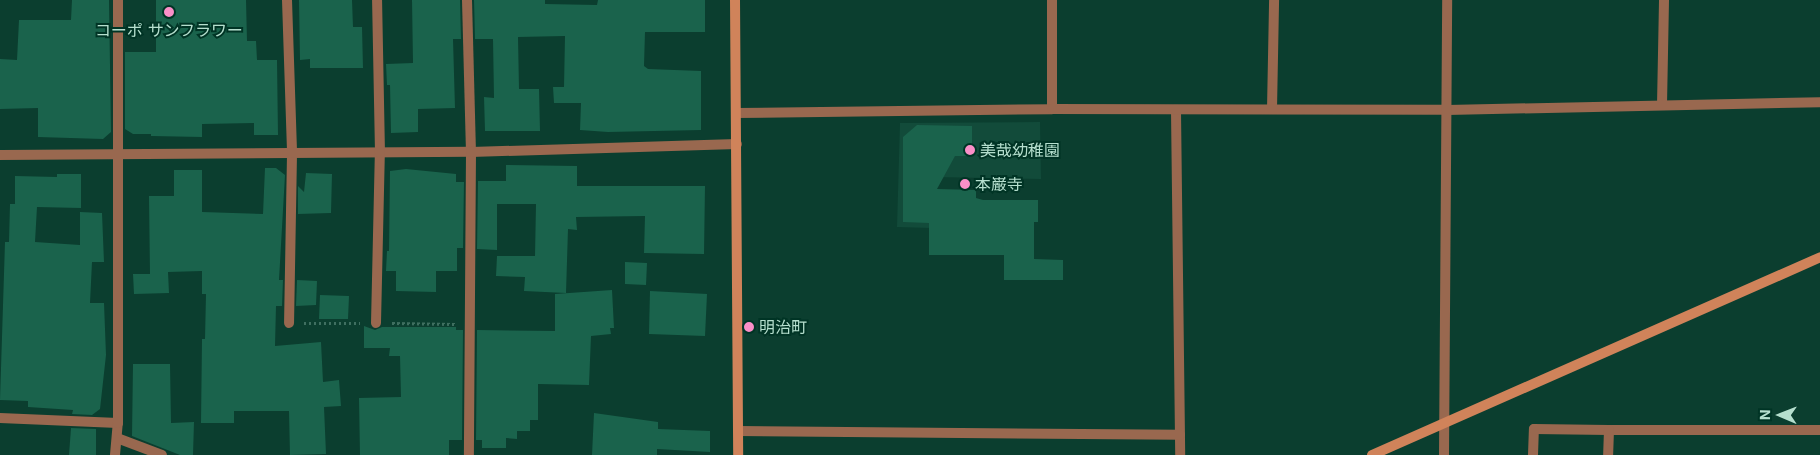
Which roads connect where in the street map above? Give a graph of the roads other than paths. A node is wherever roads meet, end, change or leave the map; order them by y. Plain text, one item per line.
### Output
1 (118, 0) edge
2 (287, 0) edge
3 (377, 0) edge
4 (467, 0) edge
5 (735, 0) edge
6 (1052, 0) edge
7 (1274, 0) edge
8 (1447, 0) edge
9 (1664, 0) edge
10 (1820, 102) edge
11 (1662, 105) junction
12 (1052, 108) junction
13 (1272, 108) junction
14 (1447, 110) junction
15 (1176, 111) junction
16 (736, 113) junction
17 (737, 144) junction
18 (471, 152) junction
19 (380, 153) junction
20 (292, 154) junction
21 (0, 155) edge
22 (118, 156) junction
23 (1820, 257) edge
24 (288, 322) dead end
25 (376, 323) dead end
26 (0, 418) edge
27 (1444, 422) junction
28 (118, 423) junction
29 (1609, 430) junction
30 (1820, 430) edge
31 (738, 431) junction
32 (1180, 435) junction
33 (117, 438) junction
34 (115, 455) edge
35 (162, 455) edge
36 (469, 455) edge
37 (738, 455) edge
38 (1180, 455) edge
39 (1372, 455) edge
40 (1444, 455) edge
41 (1534, 455) edge
42 (1608, 455) edge

1 - 22 street
2 - 20 street
3 - 19 street
4 - 18 street
5 - 16 street
6 - 12 street
7 - 13 street
8 - 14 street
9 - 11 street
10 - 11 street
11 - 14 street
12 - 15 street
12 - 16 street
13 - 14 street
13 - 15 street
14 - 27 street
15 - 32 street
16 - 17 street
17 - 18 street
17 - 31 street
18 - 19 street
18 - 36 street
19 - 20 street
19 - 25 street
20 - 22 street
20 - 24 street
21 - 22 street
22 - 28 street
23 - 27 street
26 - 28 street
27 - 39 street
27 - 40 street
28 - 33 street
29 - 30 street
29 - 41 street
29 - 42 street
31 - 32 street
31 - 37 street
32 - 38 street
33 - 34 street
33 - 35 street

